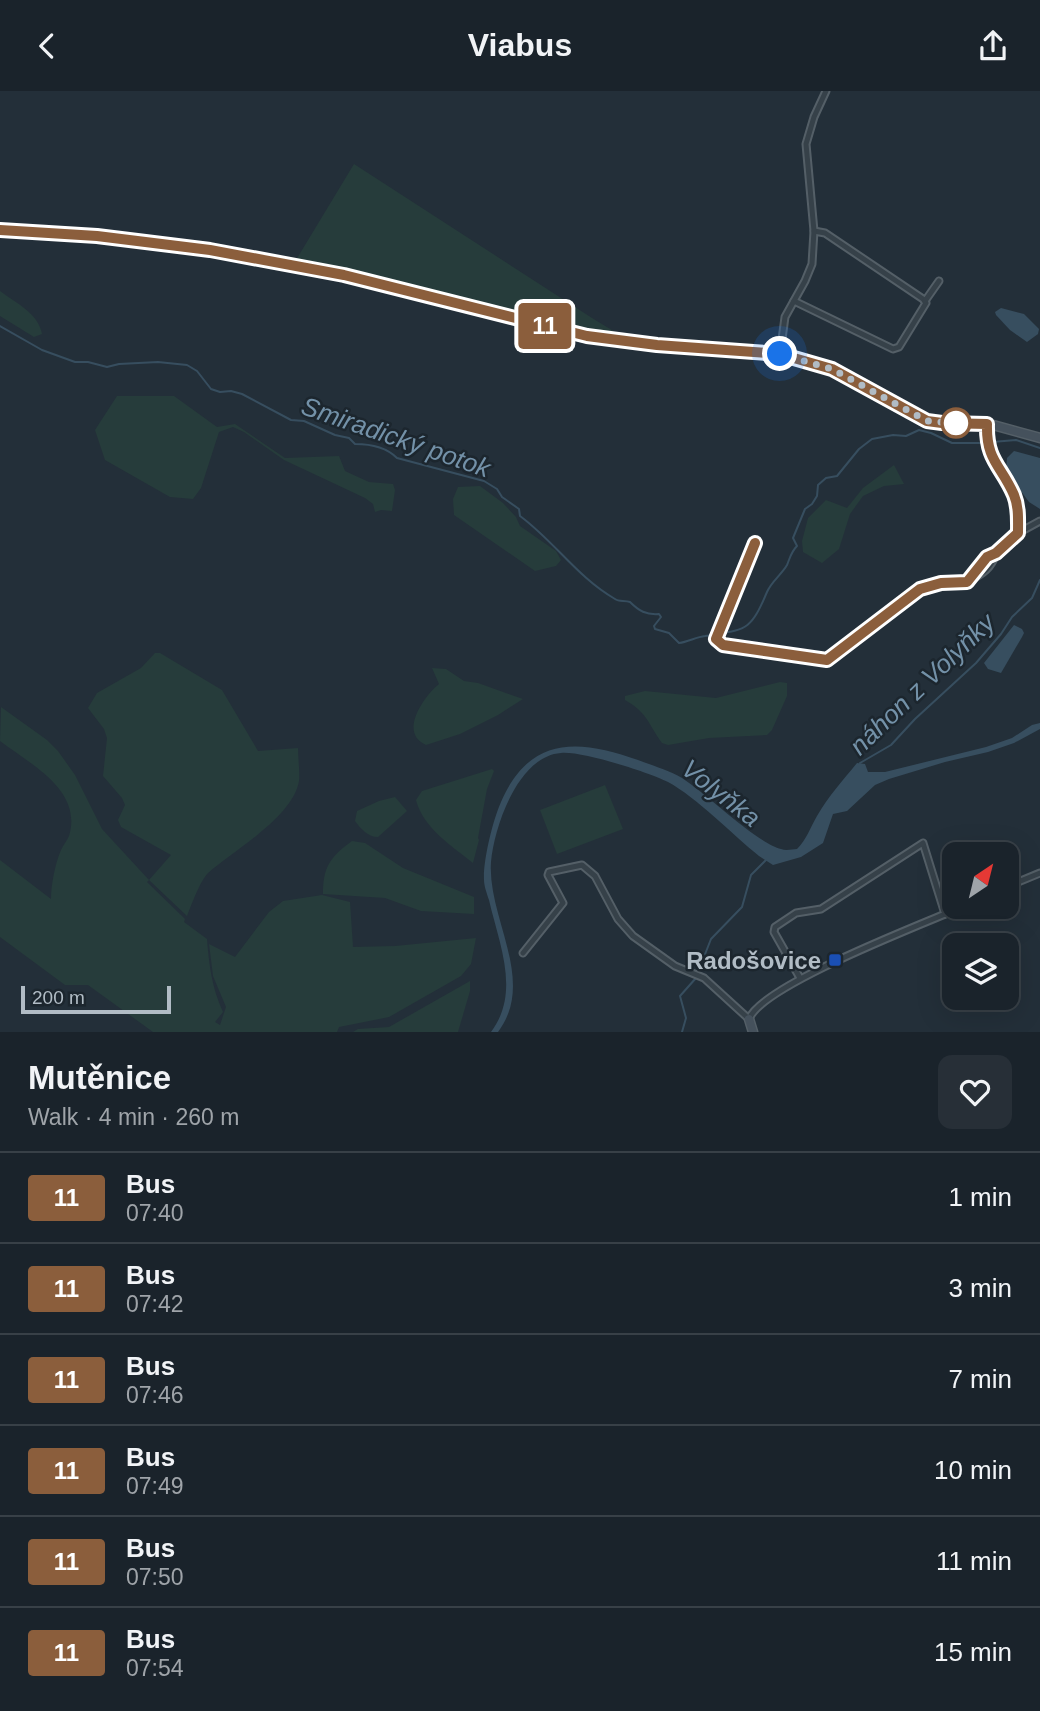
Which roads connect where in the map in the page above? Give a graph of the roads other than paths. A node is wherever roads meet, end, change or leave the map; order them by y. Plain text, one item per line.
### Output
1 (827, 91) edge
2 (0, 230) edge
3 (814, 231) junction
4 (939, 281) dead end
5 (794, 301) junction
6 (925, 301) junction
7 (780, 354) junction
8 (987, 424) junction
9 (1040, 438) edge
10 (1040, 521) edge
11 (1018, 533) junction
12 (755, 543) dead end
13 (1040, 873) edge
14 (1019, 882) edge
15 (942, 904) edge
16 (942, 915) edge
17 (523, 953) dead end
18 (800, 978) junction
19 (749, 1019) junction
20 (753, 1032) edge

1 - 3 street
2 - 7 street
3 - 5 street
3 - 6 street
4 - 6 street
5 - 6 street
5 - 7 street
7 - 8 street
8 - 9 street
8 - 11 street
10 - 11 street
11 - 12 street
13 - 14 street
15 - 18 street
16 - 18 street
17 - 19 street
18 - 19 street
19 - 20 street

